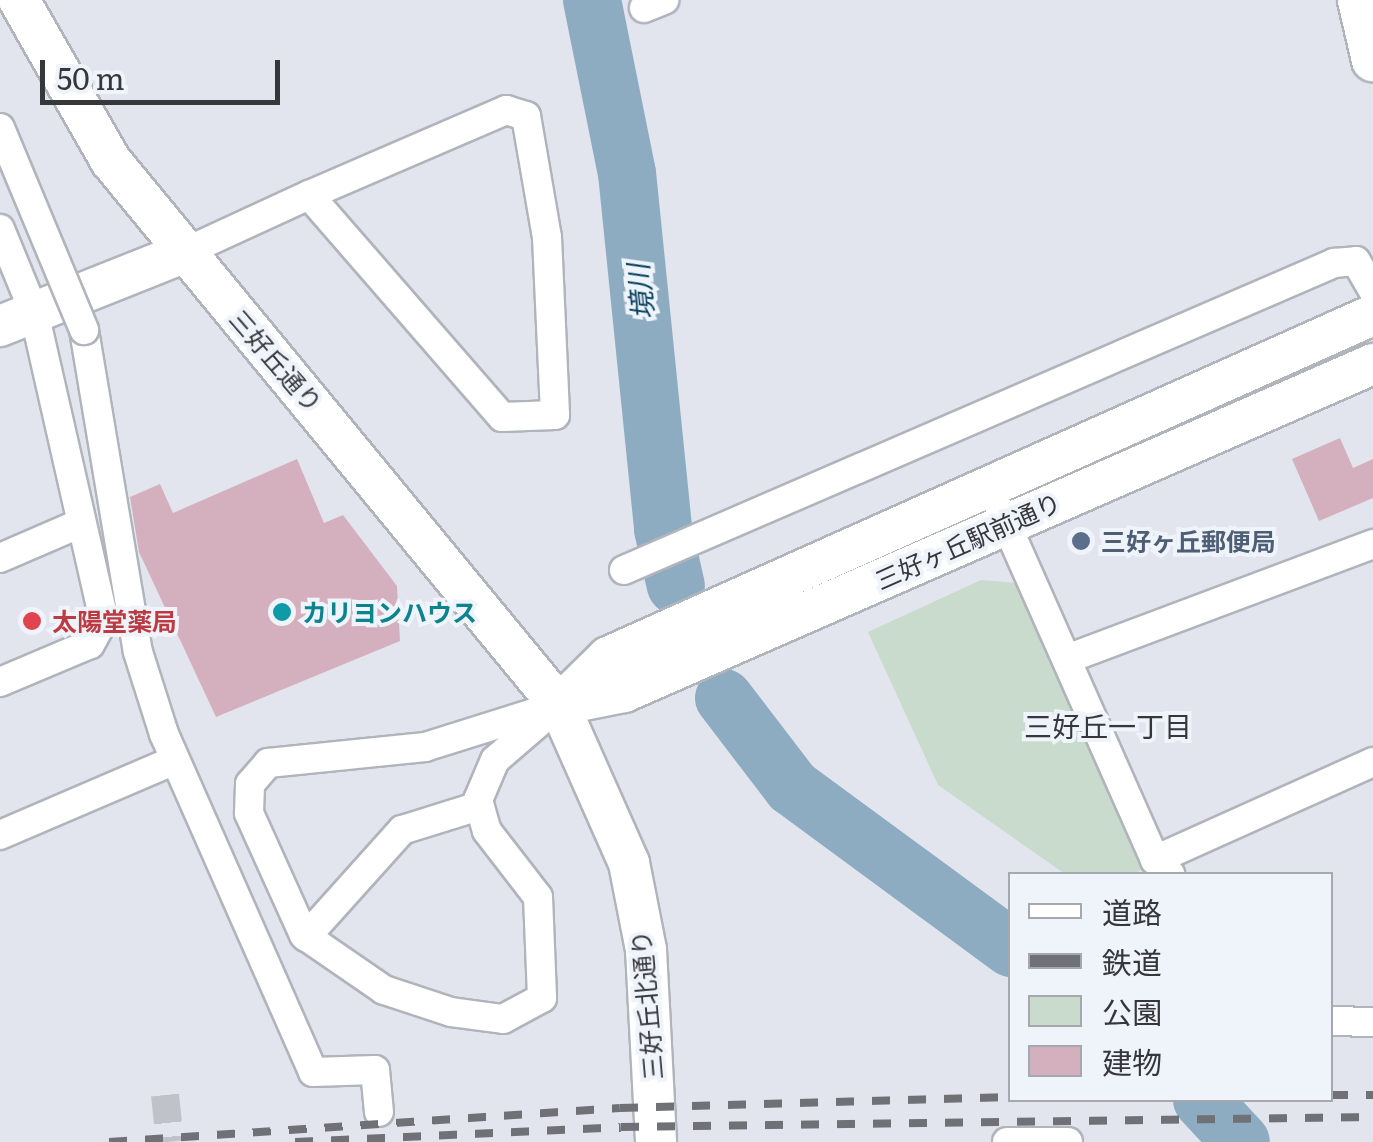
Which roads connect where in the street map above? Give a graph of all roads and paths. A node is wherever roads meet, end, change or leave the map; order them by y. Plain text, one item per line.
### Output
1 (19, 0) edge
2 (1359, 0) edge
3 (1373, 60) edge
4 (0, 128) edge
5 (308, 195) junction
6 (0, 229) edge
7 (183, 252) junction
8 (1373, 290) edge
9 (1373, 315) edge
10 (17, 319) edge
11 (1373, 364) edge
12 (990, 486) junction
13 (81, 523) junction
14 (1006, 525) junction
15 (1373, 544) edge
16 (0, 558) edge
17 (624, 570) dead end
18 (1066, 659) junction
19 (0, 682) edge
20 (559, 705) junction
21 (175, 760) junction
22 (1373, 762) edge
23 (480, 806) junction
24 (0, 835) edge
25 (1163, 867) edge
26 (306, 937) junction
27 (1333, 1021) edge
28 (1373, 1022) edge
29 (379, 1112) dead end
30 (656, 1142) edge
31 (1007, 1142) edge
32 (1068, 1142) edge

1 - 7 street, 三好丘通り
2 - 3 main road
4 - 21 street, bridge
5 - 5 street
5 - 7 street
6 - 10 street
7 - 10 street
7 - 20 street, 三好丘通り
8 - 17 street
9 - 12 street
10 - 13 street
11 - 14 street, 三好ヶ丘駅前通り
12 - 14 street
12 - 20 street
13 - 16 street
13 - 19 street
14 - 18 street
14 - 20 street, 三好ヶ丘駅前通り
15 - 18 street
18 - 25 street
20 - 23 street
20 - 26 street
20 - 30 street, 三好丘北通り
21 - 24 street
21 - 29 street
22 - 25 street
23 - 26 street
23 - 26 street
27 - 28 street
31 - 32 street

